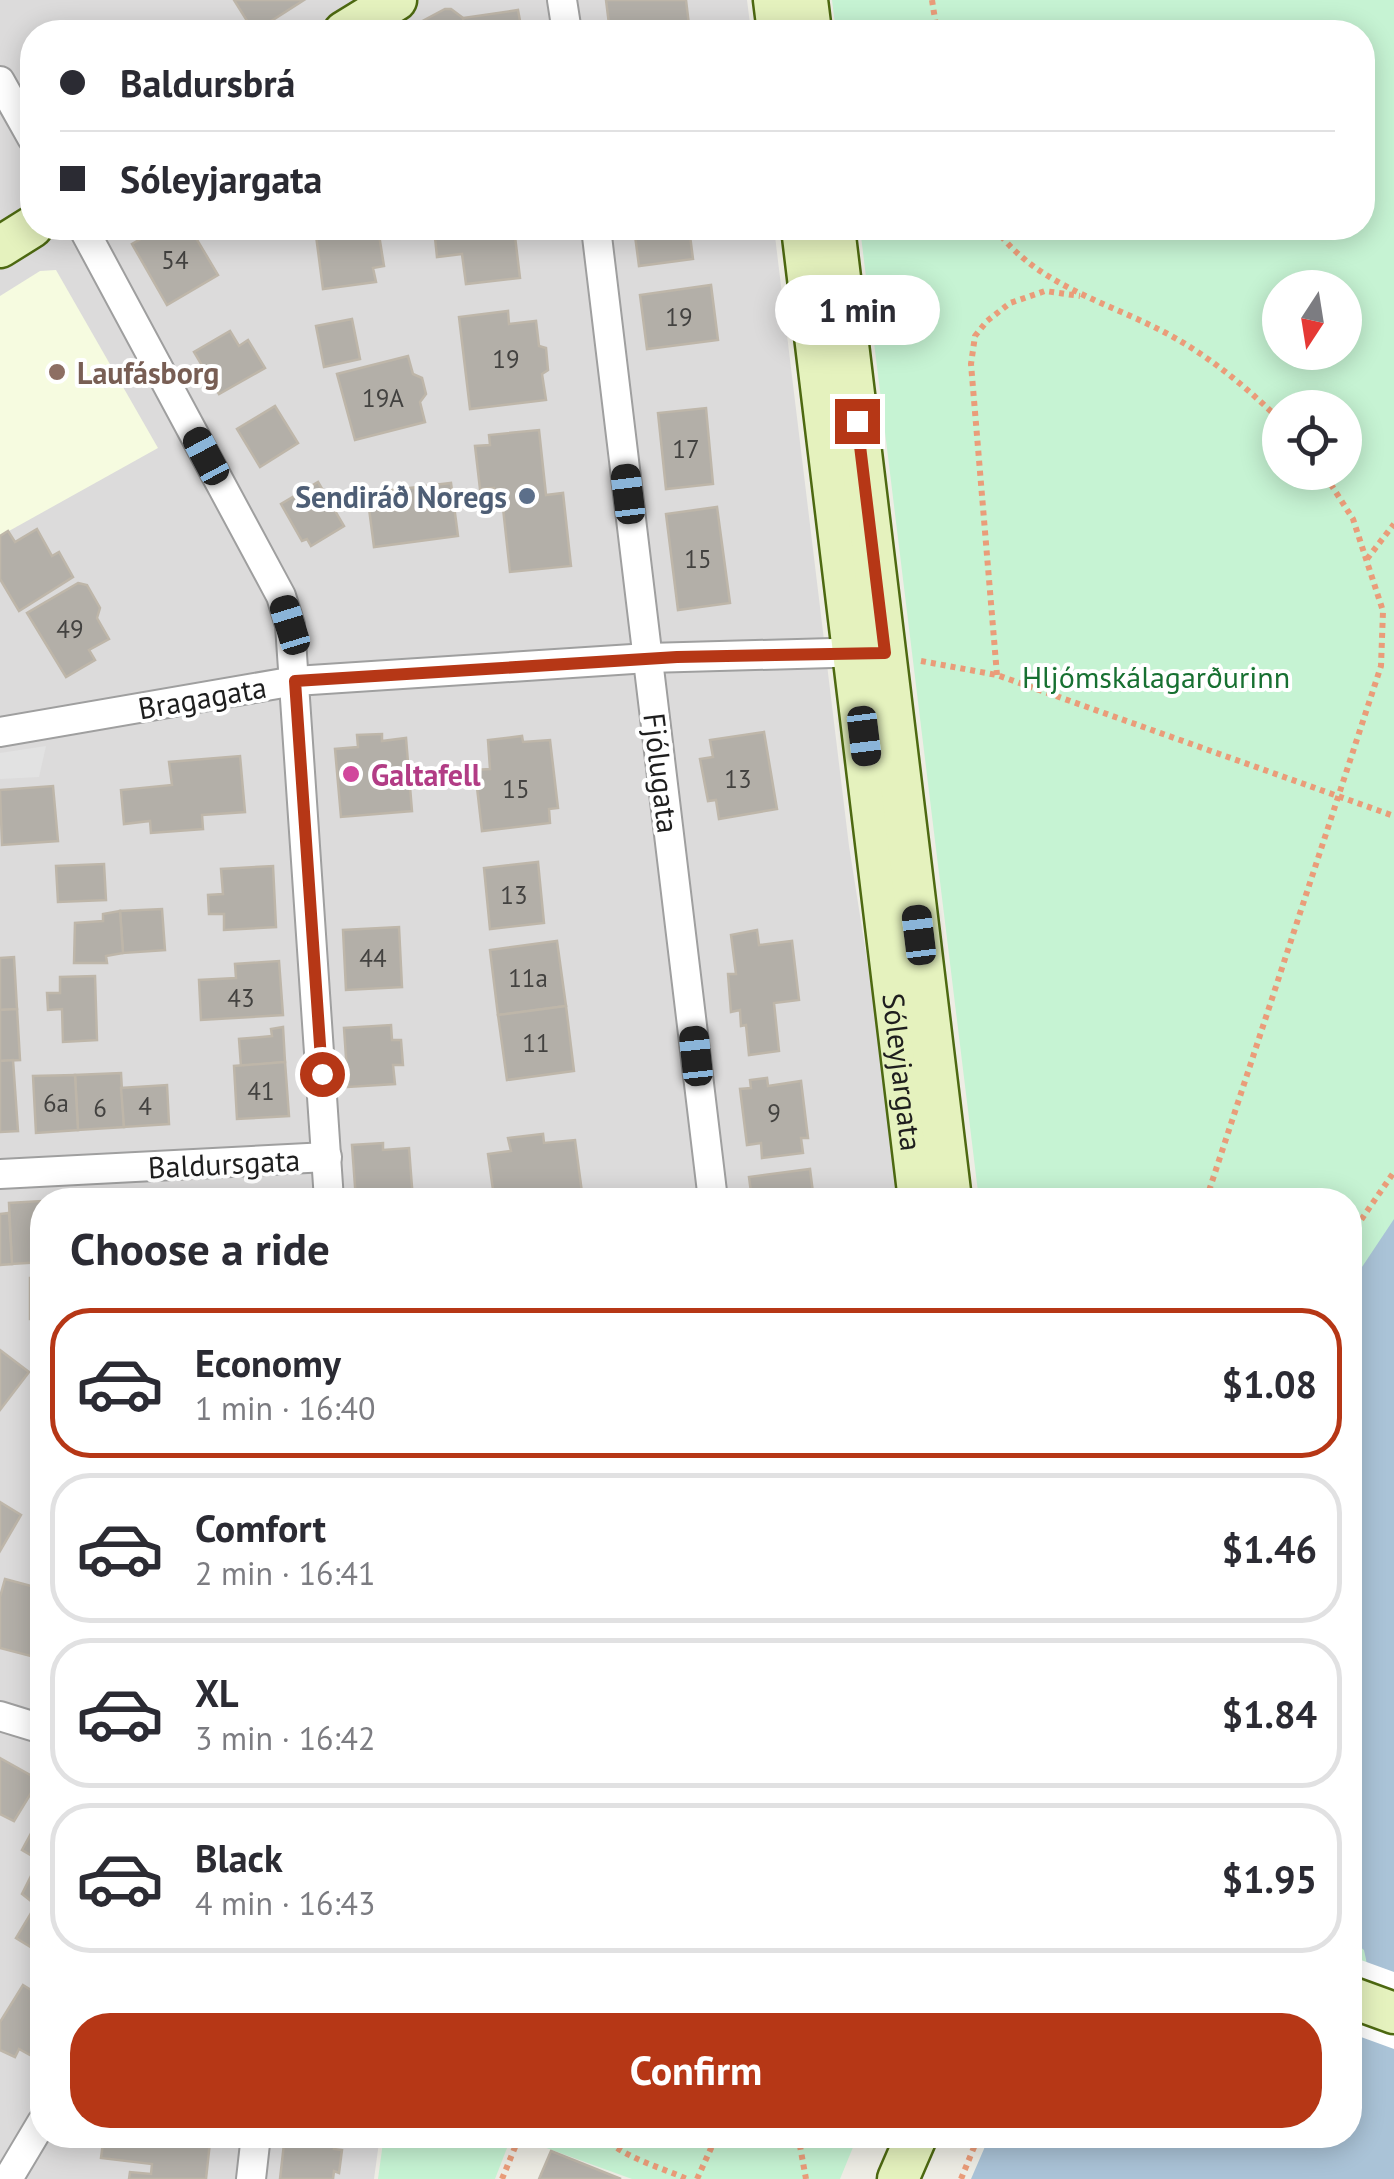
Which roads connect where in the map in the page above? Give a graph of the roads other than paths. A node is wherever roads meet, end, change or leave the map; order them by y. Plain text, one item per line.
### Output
1 (396, 0) edge
2 (364, 20) edge
3 (0, 82) edge
4 (20, 117) edge
5 (89, 240) edge
6 (597, 240) edge
7 (804, 240) edge
8 (835, 240) edge
9 (881, 655) junction
10 (648, 658) junction
11 (295, 681) junction
12 (0, 732) edge
13 (328, 1157) junction
14 (0, 1174) edge
15 (329, 1188) edge
16 (711, 1188) edge
17 (918, 1188) edge
18 (949, 1188) edge
19 (0, 1716) edge
20 (30, 1725) edge
21 (1362, 2001) edge
22 (1394, 2013) edge
23 (30, 2142) edge
24 (255, 2148) edge
25 (911, 2148) edge
26 (8, 2179) edge
27 (251, 2179) edge
28 (898, 2179) edge

1 - 2 main road
3 - 4 street
5 - 11 street
6 - 10 street, Fjólugata
7 - 9 main road, Sóleyjargata
8 - 9 main road, Sóleyjargata
9 - 10 street, Bragagata
9 - 17 main road, Sóleyjargata
9 - 18 main road, Sóleyjargata
10 - 11 street, Bragagata
10 - 16 street, Fjólugata
11 - 12 street, Bragagata
11 - 13 street
13 - 14 street, Baldursgata
13 - 15 street
19 - 20 street
21 - 22 main road
23 - 26 street
24 - 27 street
25 - 28 main road

